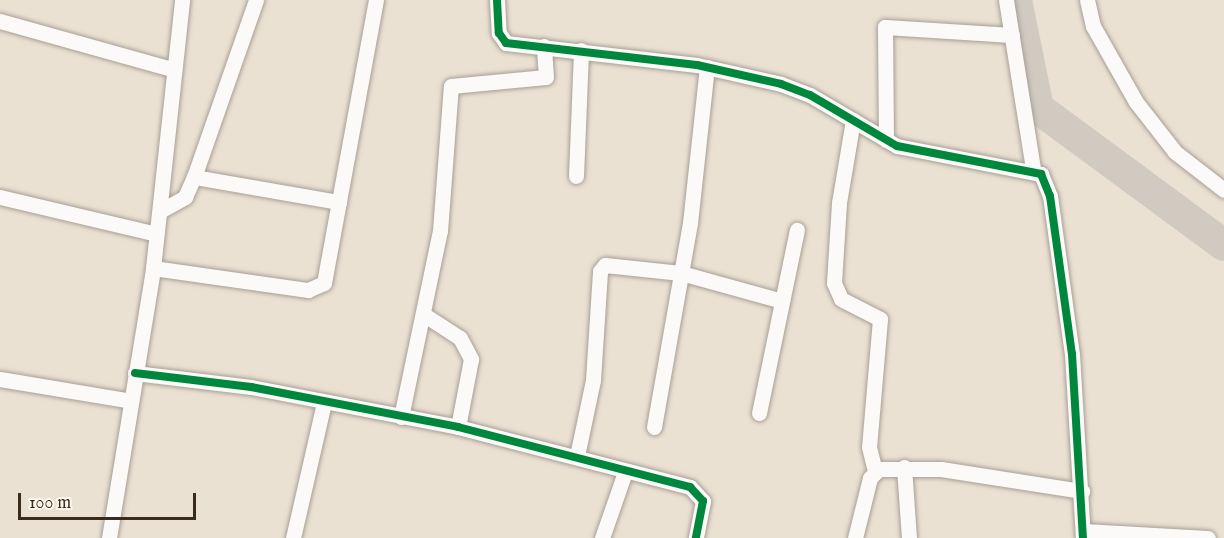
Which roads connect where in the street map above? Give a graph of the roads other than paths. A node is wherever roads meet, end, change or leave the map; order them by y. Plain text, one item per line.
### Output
1 (182, 0) edge
2 (256, 0) edge
3 (376, 0) edge
4 (496, 0) edge
5 (1006, 0) edge
6 (1087, 0) edge
7 (0, 21) edge
8 (1012, 34) junction
9 (544, 46) junction
10 (581, 50) junction
11 (707, 67) junction
12 (172, 69) junction
13 (853, 120) junction
14 (886, 140) junction
15 (1033, 169) junction
16 (576, 176) dead end
17 (194, 177) junction
18 (1224, 190) edge
19 (0, 197) edge
20 (339, 202) junction
21 (159, 211) junction
22 (797, 230) dead end
23 (156, 234) junction
24 (153, 268) junction
25 (681, 273) junction
26 (782, 301) junction
27 (423, 314) junction
28 (135, 373) junction
29 (0, 379) edge
30 (131, 401) junction
31 (324, 403) junction
32 (759, 413) dead end
33 (401, 417) junction
34 (458, 427) junction
35 (654, 427) dead end
36 (577, 456) junction
37 (904, 467) junction
38 (875, 471) junction
39 (624, 472) junction
40 (1082, 491) junction
41 (1083, 534) edge
42 (109, 538) edge
43 (293, 538) edge
44 (603, 538) edge
45 (696, 538) edge
46 (855, 538) edge
47 (909, 538) edge
48 (1208, 538) edge

1 - 12 street
2 - 17 street
3 - 20 street
4 - 9 street
5 - 8 street
6 - 18 street
7 - 12 street
8 - 14 street
8 - 15 street
9 - 10 street
9 - 27 street
10 - 11 street
10 - 16 street
11 - 13 street
11 - 25 street
12 - 21 street
13 - 14 street
13 - 38 street
14 - 15 street
15 - 40 street
17 - 20 street
17 - 21 street
19 - 23 street
20 - 24 street
21 - 23 street
22 - 26 street
23 - 24 street
24 - 28 street
25 - 26 street
25 - 35 street
25 - 36 street
26 - 32 street
27 - 33 street
27 - 34 street
28 - 30 street
28 - 31 street
29 - 30 street
30 - 42 street
31 - 33 street
31 - 43 street
33 - 34 street
34 - 36 street
36 - 39 street
37 - 38 street
37 - 40 street
37 - 47 street
38 - 46 street
39 - 44 street
39 - 45 street
40 - 41 street
41 - 48 street

